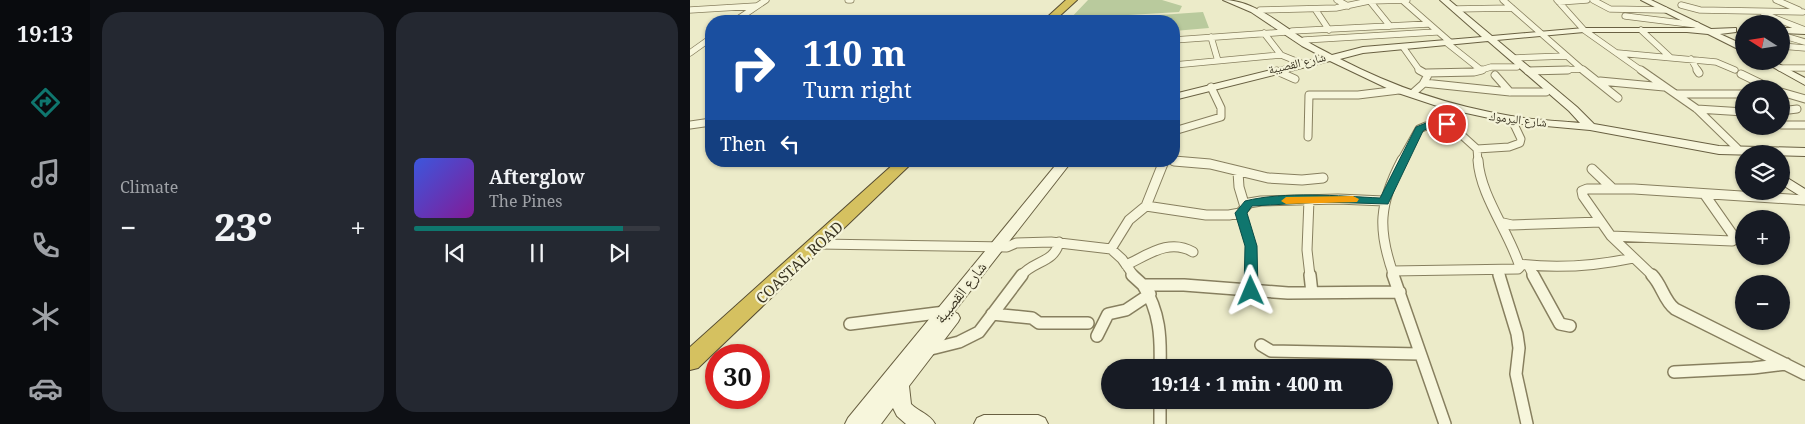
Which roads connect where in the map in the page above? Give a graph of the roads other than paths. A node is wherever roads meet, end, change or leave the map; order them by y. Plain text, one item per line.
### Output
1 (766, 0) edge
2 (1072, 0) edge
3 (1080, 0) edge
4 (1294, 0) edge
5 (1337, 0) edge
6 (1369, 0) edge
7 (1402, 0) edge
8 (1407, 0) edge
9 (1438, 0) edge
10 (1444, 0) edge
11 (1503, 0) edge
12 (1587, 0) edge
13 (1593, 0) edge
14 (1645, 0) edge
15 (1776, 0) edge
16 (1235, 1) edge
17 (1356, 1) edge
18 (1558, 1) edge
19 (1682, 3) edge
20 (756, 6) junction
21 (1348, 6) junction
22 (1512, 8) junction
23 (1296, 9) junction
24 (1315, 9) junction
25 (1455, 9) junction
26 (1663, 9) junction
27 (690, 10) edge
28 (1260, 10) junction
29 (1760, 12) junction
30 (1804, 12) edge
31 (743, 15) edge
32 (1055, 15) edge
33 (1063, 15) edge
34 (1625, 16) dead end
35 (1428, 24) junction
36 (1390, 26) junction
37 (1703, 29) junction
38 (1329, 30) junction
39 (1584, 30) junction
40 (1642, 30) junction
41 (1735, 30) edge
42 (1790, 30) edge
43 (1805, 30) edge
44 (1289, 32) junction
45 (1436, 32) junction
46 (1264, 33) junction
47 (1544, 34) junction
48 (1212, 37) junction
49 (1790, 38) edge
50 (1488, 39) junction
51 (1180, 40) edge
52 (1304, 40) junction
53 (705, 42) edge
54 (1805, 42) edge
55 (1448, 43) junction
56 (1732, 44) joint
57 (1735, 45) edge
58 (1403, 47) junction
59 (1790, 47) edge
60 (1805, 48) edge
61 (1315, 49) junction
62 (1360, 51) junction
63 (690, 53) edge
64 (1618, 53) junction
65 (1281, 55) junction
66 (1566, 56) junction
67 (1332, 57) junction
68 (1670, 60) junction
69 (1218, 61) junction
70 (1304, 62) junction
71 (1515, 62) junction
72 (1693, 62) junction
73 (1180, 64) edge
74 (1351, 65) junction
75 (1790, 68) edge
76 (1805, 68) edge
77 (1582, 69) junction
78 (1481, 70) junction
79 (1784, 70) edge
80 (1277, 71) junction
81 (1528, 71) junction
82 (1427, 73) junction
83 (1699, 73) dead end
84 (1495, 75) dead end
85 (1295, 79) dead end
86 (1754, 80) edge
87 (1600, 81) junction
88 (1805, 82) edge
89 (1424, 83) junction
90 (1212, 87) junction
91 (1665, 87) junction
92 (1399, 90) junction
93 (1180, 91) edge
94 (1414, 92) junction
95 (1510, 92) junction
96 (1546, 92) junction
97 (1677, 94) junction
98 (1735, 94) edge
99 (1180, 95) edge
100 (1790, 95) edge
101 (1618, 98) dead end
102 (1805, 99) edge
103 (1447, 106) junction
104 (1563, 108) junction
105 (1697, 109) junction
106 (1790, 110) edge
107 (1797, 110) dead end
108 (1735, 111) edge
109 (1542, 118) junction
110 (1512, 120) junction
111 (705, 121) edge
112 (690, 123) edge
113 (1447, 124) junction
114 (1582, 124) junction
115 (1790, 125) edge
116 (1805, 125) edge
117 (1180, 129) edge
118 (1308, 137) dead end
119 (1477, 148) junction
120 (1735, 148) edge
121 (1805, 148) edge
122 (1790, 149) edge
123 (1735, 150) edge
124 (1790, 152) edge
125 (1805, 152) edge
126 (1180, 162) edge
127 (885, 167) edge
128 (900, 167) edge
129 (1061, 167) edge
130 (1069, 167) edge
131 (1162, 167) edge
132 (1592, 169) dead end
133 (1238, 172) junction
134 (1323, 178) dead end
135 (1790, 184) edge
136 (1790, 189) edge
137 (1613, 190) junction
138 (1705, 195) junction
139 (1805, 195) edge
140 (1309, 200) junction
141 (1805, 200) edge
142 (1384, 201) junction
143 (1146, 206) junction
144 (1243, 210) junction
145 (1601, 222) junction
146 (1503, 223) junction
147 (1611, 236) junction
148 (1059, 242) junction
149 (819, 244) junction
150 (1001, 247) junction
151 (1110, 249) junction
152 (1193, 252) dead end
153 (1633, 258) junction
154 (1524, 264) junction
155 (1126, 265) junction
156 (1392, 271) junction
157 (1498, 271) junction
158 (1147, 290) junction
159 (1251, 291) junction
160 (1400, 292) junction
161 (1312, 293) junction
162 (945, 312) junction
163 (992, 314) junction
164 (1088, 322) dead end
165 (850, 324) dead end
166 (1570, 326) dead end
167 (1097, 336) dead end
168 (690, 345) edge
169 (1261, 345) dead end
170 (927, 350) junction
171 (1420, 354) junction
172 (1160, 359) edge
173 (690, 361) edge
174 (1786, 364) junction
175 (1674, 372) dead end
176 (1805, 374) edge
177 (900, 385) junction
178 (1160, 409) edge
179 (855, 424) edge
180 (869, 424) edge
181 (926, 424) edge
182 (984, 424) edge
183 (1038, 424) edge
184 (1160, 424) edge
185 (1445, 424) edge
186 (1528, 424) edge

1 - 20 street
2 - 32 highway
3 - 33 highway
4 - 23 street
5 - 21 street
6 - 7 street
6 - 17 street
6 - 36 street
7 - 8 street
7 - 35 street
9 - 50 street
10 - 25 street
11 - 22 street
12 - 18 street
13 - 26 street
14 - 26 street
15 - 30 street
16 - 28 street, شارع اليرموك
16 - 44 street, شارع اليرموك
17 - 21 street
18 - 39 street
19 - 26 street
19 - 29 street
20 - 27 street
20 - 31 street
21 - 24 street
22 - 25 street
22 - 47 street
23 - 24 street
23 - 28 street
24 - 38 street
25 - 50 street
26 - 37 street
28 - 44 street, شارع اليرموك
29 - 30 street
29 - 43 street
34 - 37 street
35 - 36 street
35 - 45 street
36 - 38 street
37 - 40 street, شارع القصيبة
37 - 41 street, شارع القصيبة
37 - 56 street
38 - 44 street
39 - 40 street, شارع القصيبة
39 - 47 street, شارع القصيبة
39 - 64 street
40 - 68 street
42 - 43 street
44 - 46 street
44 - 52 street, شارع اليرموك
44 - 61 street, شارع اليرموك
45 - 52 street
45 - 55 street
46 - 48 street
46 - 65 street
47 - 50 street, شارع القصيبة
47 - 66 street
48 - 51 street
48 - 69 street
49 - 54 street
50 - 55 street, شارع القصيبة
50 - 71 street
52 - 67 street, شارع اليرموك
53 - 63 street
55 - 58 street, شارع القصيبة
55 - 78 street
56 - 57 street
58 - 62 street, شارع القصيبة
58 - 82 street
59 - 60 street
61 - 67 street, شارع اليرموك
61 - 70 street
62 - 67 street, شارع القصيبة
62 - 74 street
64 - 68 street
64 - 91 street
65 - 69 street
65 - 70 street
66 - 71 street
66 - 77 street
67 - 70 street, شارع القصيبة
67 - 74 street, شارع اليرموك
67 - 80 street
67 - 92 street, شارع اليرموك
68 - 72 street
69 - 73 street
70 - 93 street, شارع القصيبة
71 - 78 street
71 - 81 street
71 - 96 street
72 - 83 street
72 - 86 street
74 - 94 street, شارع اليرموك
75 - 76 street
77 - 81 street
77 - 87 street
78 - 82 street
79 - 88 street
80 - 85 street
80 - 90 street
81 - 114 street
82 - 89 street
84 - 95 street
87 - 91 street
87 - 101 street
89 - 94 street
89 - 95 street
90 - 99 street
90 - 117 street
91 - 97 street
92 - 103 street, شارع اليرموك
92 - 118 street
94 - 109 street, شارع اليرموك
95 - 96 street
96 - 104 street
97 - 98 street
97 - 105 street
100 - 102 street
103 - 110 street, شارع اليرموك
103 - 113 street
104 - 109 street
104 - 114 street
105 - 108 street
105 - 120 street
106 - 107 street
109 - 114 street, شارع اليرموك
110 - 114 street, شارع اليرموك
110 - 119 street
111 - 112 street
113 - 119 street
113 - 142 street
114 - 123 street, شارع اليرموك
115 - 116 street
119 - 146 street
121 - 122 street
124 - 125 street
126 - 133 street
127 - 168 highway, COASTAL ROAD
128 - 149 highway, COASTAL ROAD
129 - 150 street, شارع القصيبة
130 - 150 street
131 - 143 street
132 - 137 street
133 - 134 street
133 - 144 street
135 - 139 street
136 - 141 street
137 - 138 street
137 - 145 street
138 - 141 street
138 - 147 street
140 - 142 street
140 - 144 street
140 - 161 street
142 - 156 street
143 - 144 street
143 - 151 street
144 - 159 street
145 - 146 street
145 - 147 street
146 - 154 street
147 - 153 street
148 - 150 street
148 - 151 street
148 - 163 street
149 - 150 street
149 - 173 highway, COASTAL ROAD
150 - 162 street, شارع القصيبة
150 - 170 street
151 - 155 street
152 - 155 street
153 - 154 street
153 - 174 street
154 - 157 street
154 - 166 street
155 - 158 street
156 - 157 street
156 - 160 street
157 - 186 street
158 - 159 street
158 - 167 street
158 - 172 street
159 - 161 street
160 - 161 street
160 - 171 street
162 - 165 street
162 - 179 street, شارع القصيبة
163 - 164 street
163 - 170 street
169 - 171 street
170 - 177 street
171 - 185 street
174 - 175 street
174 - 176 street
177 - 180 street
177 - 181 street
178 - 184 street
182 - 183 street

